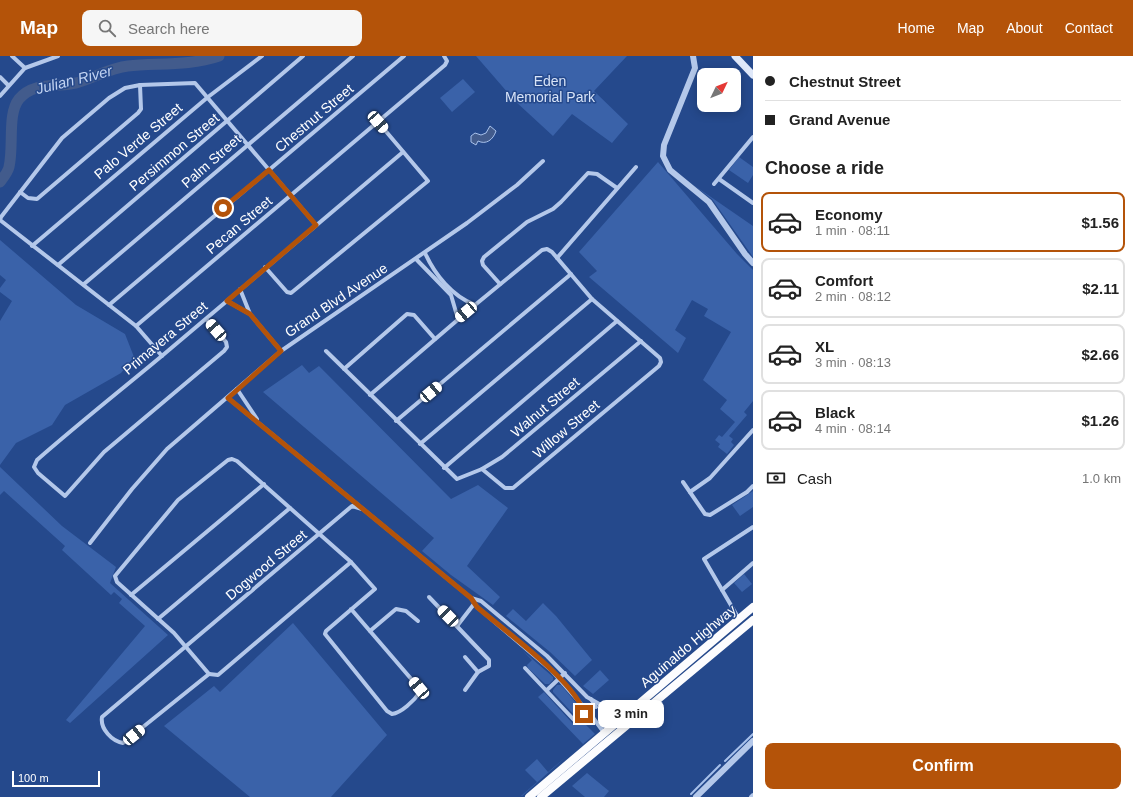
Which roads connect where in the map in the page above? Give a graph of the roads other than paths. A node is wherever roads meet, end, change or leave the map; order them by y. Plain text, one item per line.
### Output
1 (12, 56) edge
2 (58, 56) edge
3 (262, 56) edge
4 (303, 56) edge
5 (353, 56) edge
6 (404, 56) edge
7 (444, 56) edge
8 (693, 56) edge
9 (735, 56) edge
10 (45, 58) edge
11 (25, 68) junction
12 (751, 70) edge
13 (0, 77) edge
14 (8, 85) junction
15 (140, 85) junction
16 (0, 96) edge
17 (208, 96) junction
18 (228, 120) junction
19 (378, 122) junction
20 (753, 138) edge
21 (248, 144) junction
22 (403, 152) junction
23 (543, 161) dead end
24 (636, 167) dead end
25 (269, 170) junction
26 (719, 179) junction
27 (714, 184) dead end
28 (617, 188) junction
29 (20, 192) junction
30 (290, 196) junction
31 (753, 203) edge
32 (1, 217) edge
33 (316, 225) junction
34 (32, 246) junction
35 (425, 253) junction
36 (558, 258) junction
37 (416, 259) junction
38 (753, 263) edge
39 (58, 265) junction
40 (265, 267) junction
41 (570, 274) junction
42 (84, 284) junction
43 (500, 284) junction
44 (445, 285) junction
45 (240, 289) junction
46 (592, 300) junction
47 (227, 301) junction
48 (109, 305) junction
49 (475, 305) junction
50 (250, 314) junction
51 (206, 319) junction
52 (458, 319) junction
53 (617, 321) junction
54 (136, 326) junction
55 (435, 340) junction
56 (641, 341) junction
57 (281, 351) junction
58 (326, 351) dead end
59 (162, 356) junction
60 (344, 369) junction
61 (237, 389) junction
62 (370, 395) junction
63 (228, 398) junction
64 (396, 421) junction
65 (261, 424) junction
66 (753, 430) edge
67 (420, 444) junction
68 (444, 468) junction
69 (482, 469) junction
70 (683, 482) dead end
71 (264, 484) junction
72 (753, 486) edge
73 (690, 492) junction
74 (290, 508) junction
75 (362, 509) junction
76 (753, 527) edge
77 (320, 534) junction
78 (90, 543) dead end
79 (351, 562) junction
80 (753, 563) edge
81 (722, 590) junction
82 (131, 594) junction
83 (429, 597) dead end
84 (471, 598) junction
85 (474, 604) junction
86 (753, 607) edge
87 (351, 609) junction
88 (158, 618) junction
89 (739, 619) junction
90 (753, 620) edge
91 (418, 621) dead end
92 (457, 626) junction
93 (515, 629) junction
94 (370, 631) junction
95 (510, 635) junction
96 (186, 646) junction
97 (465, 657) dead end
98 (525, 668) dead end
99 (478, 672) junction
100 (565, 673) junction
101 (209, 674) junction
102 (559, 679) junction
103 (465, 690) dead end
104 (547, 690) junction
105 (575, 721) dead end
106 (615, 724) junction
107 (604, 733) junction
108 (611, 740) junction
109 (753, 741) edge
110 (529, 797) edge
111 (542, 797) edge
112 (696, 797) edge

1 - 11 street
2 - 10 street
3 - 17 street, Palo Verde Street
4 - 18 street, Persimmon Street
5 - 21 street, Palm Street
6 - 25 street, Chestnut Street
7 - 19 street, Pecan Street
8 - 38 street
9 - 12 main road
10 - 11 street
11 - 14 street
13 - 14 street
14 - 16 street
15 - 17 street
15 - 29 street
15 - 29 street
17 - 18 street
17 - 34 street, Palo Verde Street
18 - 21 street
18 - 39 street, Persimmon Street
19 - 22 street
19 - 30 street, Pecan Street
20 - 26 street
21 - 25 street
21 - 42 street, Palm Street
22 - 33 street, Primavera Street
22 - 40 street
23 - 35 street, Grand Blvd Avenue
24 - 28 street
25 - 30 street
25 - 48 street, Chestnut Street
26 - 27 street
26 - 31 street
28 - 36 street
28 - 43 street
29 - 32 street
30 - 33 street
30 - 54 street, Pecan Street
32 - 34 street
33 - 40 street, Primavera Street
34 - 39 street
35 - 37 street, Grand Blvd Avenue
35 - 44 street
36 - 41 street
36 - 43 street
37 - 44 street
37 - 57 street, Grand Blvd Avenue
39 - 42 street
40 - 45 street, Primavera Street
41 - 46 street
41 - 64 street
42 - 48 street
43 - 49 street
44 - 49 street
44 - 52 street
45 - 47 street, Primavera Street
45 - 50 street
46 - 53 street
46 - 67 street
47 - 50 street
47 - 51 street, Primavera Street
48 - 54 street
49 - 52 street
50 - 57 street
51 - 59 street, Primavera Street
51 - 59 street, Primavera Street
52 - 55 street
53 - 56 street
53 - 68 street
54 - 59 street
55 - 60 street
55 - 62 street
56 - 69 street, Walnut Street
56 - 69 street, Willow Street
57 - 61 street, Grand Blvd Avenue
58 - 60 street
60 - 62 street
61 - 63 street, Grand Blvd Avenue
61 - 65 street
62 - 64 street
63 - 65 street
63 - 78 street, Grand Blvd Avenue
64 - 67 street
65 - 75 street
66 - 73 street
67 - 68 street
68 - 69 street, Walnut Street
70 - 73 street
71 - 74 street
71 - 82 street
71 - 82 street
72 - 73 street
74 - 77 street
74 - 88 street
75 - 77 street, Dogwood Street
75 - 84 street
76 - 81 street
77 - 79 street
77 - 96 street, Dogwood Street
79 - 87 street
79 - 101 street
80 - 81 street
81 - 89 street
82 - 88 street
83 - 92 street
84 - 85 street
84 - 93 street
85 - 92 street
85 - 95 street
86 - 89 highway, Aguinaldo Highway
87 - 94 street
87 - 94 street
88 - 96 street
89 - 106 highway, Aguinaldo Highway
90 - 108 highway, Aguinaldo Highway
91 - 94 street
92 - 99 street
93 - 95 street
93 - 100 street
95 - 102 street
96 - 101 street
96 - 101 street, Dogwood Street
97 - 99 street
98 - 104 street
99 - 103 street
100 - 102 street
100 - 106 street
102 - 104 street
102 - 107 street
104 - 105 street
106 - 107 highway, Aguinaldo Highway
107 - 108 street
107 - 110 highway, Aguinaldo Highway
108 - 111 highway, Aguinaldo Highway
109 - 112 street

